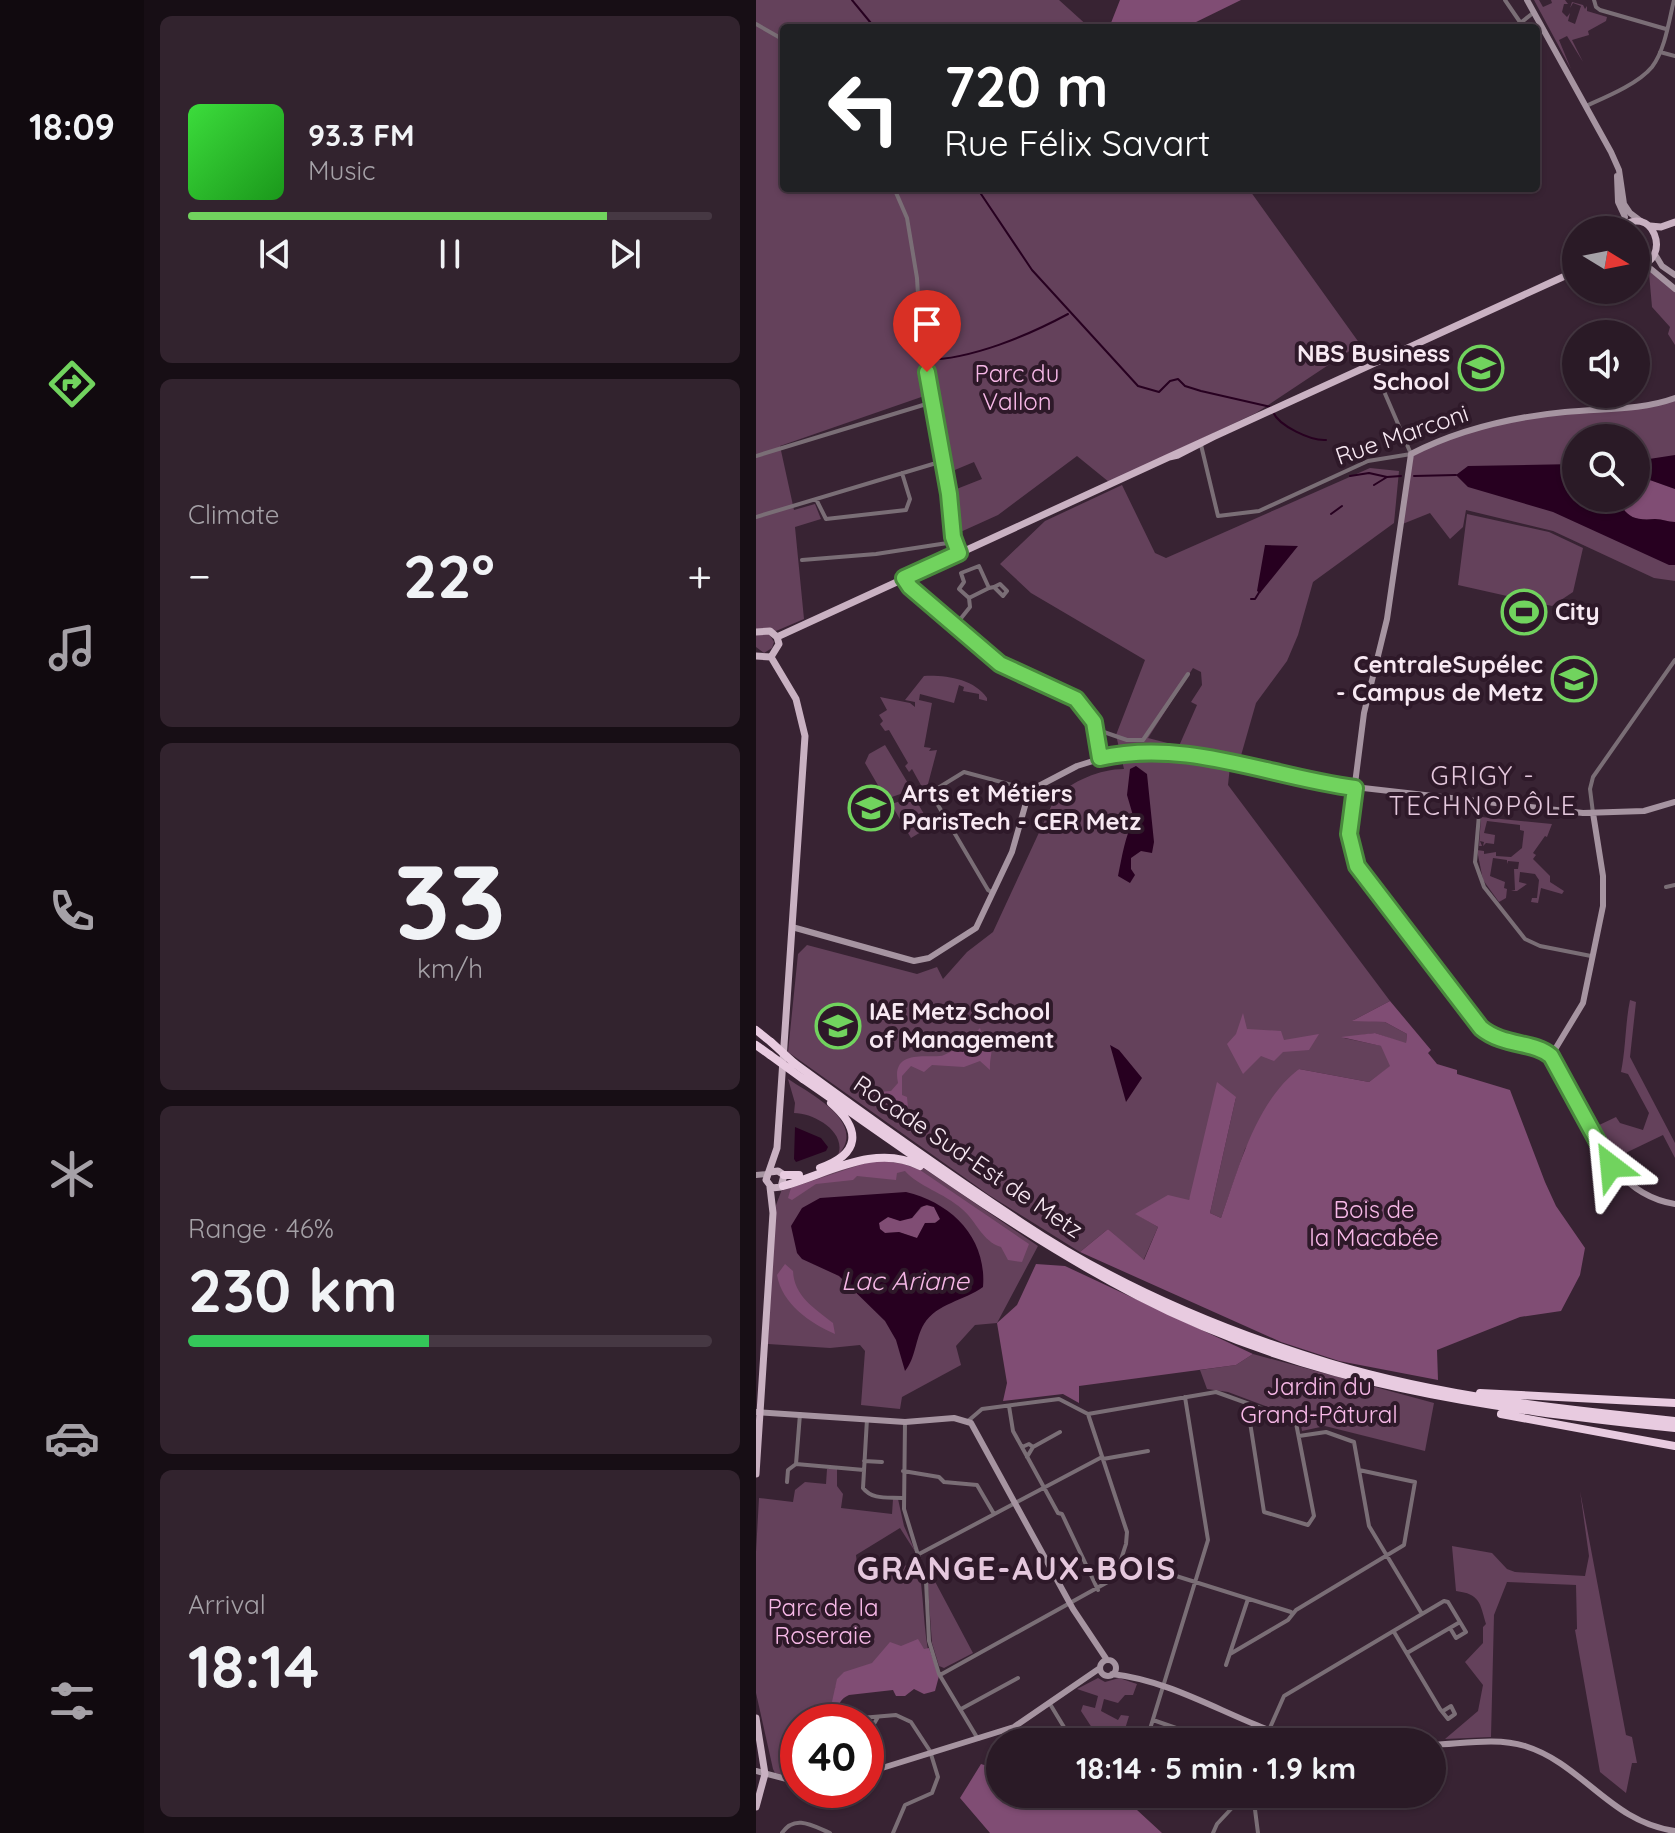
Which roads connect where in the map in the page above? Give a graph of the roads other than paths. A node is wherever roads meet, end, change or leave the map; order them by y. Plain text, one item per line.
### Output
1 (1505, 0) edge
2 (1527, 0) edge
3 (1594, 0) edge
4 (1674, 0) edge
5 (1533, 13) junction
6 (1520, 22) joint
7 (756, 24) edge
8 (1539, 24) edge
9 (1540, 25) edge
10 (1666, 29) junction
11 (780, 38) edge
12 (1660, 52) junction
13 (1675, 56) edge
14 (1586, 106) junction
15 (1615, 161) junction
16 (896, 192) edge
17 (1625, 216) edge
18 (1634, 216) edge
19 (1675, 224) edge
20 (1650, 226) joint
21 (1659, 243) junction
22 (1656, 256) junction
23 (1650, 261) edge
24 (1650, 269) edge
25 (1675, 275) edge
26 (1562, 277) edge
27 (1675, 289) edge
28 (1383, 389) dead end
29 (1675, 398) edge
30 (933, 402) junction
31 (1219, 434) junction
32 (1201, 445) junction
33 (1411, 454) junction
34 (756, 456) edge
35 (1169, 457) junction
36 (943, 461) junction
37 (902, 473) junction
38 (816, 499) junction
39 (756, 517) edge
40 (954, 542) junction
41 (959, 553) junction
42 (802, 560) dead end
43 (904, 578) junction
44 (969, 598) junction
45 (954, 627) junction
46 (757, 630) edge
47 (777, 637) junction
48 (756, 656) edge
49 (771, 657) junction
50 (1675, 660) edge
51 (1188, 674) dead end
52 (1095, 729) junction
53 (1100, 758) junction
54 (1355, 788) junction
55 (1029, 793) junction
56 (1675, 802) edge
57 (1480, 803) junction
58 (1593, 813) junction
59 (1675, 885) edge
60 (1666, 887) dead end
61 (994, 893) junction
62 (792, 927) junction
63 (1594, 956) junction
64 (756, 1033) edge
65 (1561, 1039) junction
66 (756, 1045) edge
67 (771, 1048) junction
68 (1544, 1050) junction
69 (1551, 1056) junction
70 (806, 1076) junction
71 (777, 1148) junction
72 (769, 1173) junction
73 (783, 1174) junction
74 (756, 1177) edge
75 (769, 1186) junction
76 (782, 1187) junction
77 (965, 1192) junction
78 (1675, 1204) edge
79 (773, 1213) junction
80 (1427, 1387) junction
81 (1415, 1393) junction
82 (1185, 1397) junction
83 (1247, 1403) junction
84 (1675, 1403) edge
85 (1009, 1406) junction
86 (758, 1412) edge
87 (800, 1414) junction
88 (1088, 1414) junction
89 (867, 1419) junction
90 (968, 1421) junction
91 (1675, 1421) edge
92 (905, 1422) junction
93 (1675, 1428) edge
94 (1060, 1432) dead end
95 (1299, 1436) junction
96 (1675, 1446) edge
97 (1033, 1447) junction
98 (1022, 1448) junction
99 (1148, 1451) dead end
100 (1027, 1457) junction
101 (1102, 1458) junction
102 (864, 1461) junction
103 (882, 1462) dead end
104 (796, 1464) junction
105 (864, 1470) junction
106 (1359, 1470) junction
107 (903, 1471) junction
108 (756, 1474) edge
109 (787, 1482) dead end
110 (1044, 1488) junction
111 (902, 1498) junction
112 (1016, 1503) junction
113 (994, 1514) junction
114 (919, 1554) junction
115 (1386, 1556) junction
116 (1122, 1559) junction
117 (1196, 1582) junction
118 (1098, 1590) junction
119 (1248, 1599) junction
120 (1071, 1604) junction
121 (1292, 1612) junction
122 (1422, 1614) junction
123 (1460, 1622) junction
124 (1450, 1628) junction
125 (1394, 1631) junction
126 (1407, 1653) junction
127 (1230, 1654) junction
128 (1226, 1665) dead end
129 (1103, 1666) junction
130 (1114, 1670) junction
131 (940, 1675) junction
132 (1018, 1678) dead end
133 (1163, 1687) junction
134 (1050, 1704) junction
135 (960, 1709) junction
136 (1443, 1711) dead end
137 (884, 1716) edge
138 (756, 1718) edge
139 (1153, 1720) junction
140 (1064, 1728) edge
141 (1150, 1728) edge
142 (1176, 1728) edge
143 (1263, 1728) edge
144 (1271, 1728) edge
145 (978, 1739) junction
146 (1446, 1744) edge
147 (931, 1753) junction
148 (884, 1767) edge
149 (756, 1771) edge
150 (765, 1774) junction
151 (780, 1778) edge
152 (756, 1807) edge
153 (1232, 1808) edge
154 (1255, 1808) edge
155 (1652, 1830) edge
156 (1675, 1831) edge
157 (784, 1832) edge
158 (830, 1833) edge
159 (893, 1833) edge
160 (1213, 1833) edge
161 (1258, 1833) edge

1 - 6 street
2 - 5 street
3 - 10 street
4 - 10 street
5 - 6 street
5 - 8 street
7 - 11 street
9 - 14 street
10 - 12 street
12 - 13 street
12 - 14 street
14 - 15 street
15 - 17 street
15 - 18 street
16 - 30 street
19 - 20 main road
19 - 21 main road
20 - 21 main road
21 - 22 main road
22 - 23 main road
22 - 25 street
24 - 27 street
26 - 31 main road
28 - 33 street
29 - 33 street, Rue Marconi
30 - 34 street
30 - 36 street
31 - 32 main road
31 - 35 main road
32 - 33 street, Rue Marconi
32 - 35 main road
33 - 54 street
35 - 41 main road
36 - 37 street
36 - 40 street
37 - 38 street
37 - 38 street
38 - 39 street
40 - 41 street
40 - 42 street
41 - 43 main road
43 - 45 street
43 - 47 main road
44 - 44 street
44 - 45 street
45 - 52 street
46 - 47 main road
47 - 49 main road
48 - 49 main road
49 - 62 main road
50 - 58 street
51 - 52 street
52 - 53 street
53 - 54 street
53 - 55 street
54 - 57 street
54 - 68 street
55 - 61 street
55 - 61 street
56 - 58 street
57 - 58 street
57 - 63 street
58 - 63 street
59 - 60 street
61 - 62 street
62 - 71 main road
63 - 65 street
64 - 67 highway, Rocade Sud-Est de Metz
65 - 68 street
65 - 69 street
66 - 67 highway, Rocade Sud-Est de Metz
67 - 70 highway, Rocade Sud-Est de Metz, bridge
67 - 70 highway, Rocade Sud-Est de Metz, bridge
68 - 69 street
69 - 78 street
70 - 73 highway
70 - 77 highway, Rocade Sud-Est de Metz
70 - 80 highway, Rocade Sud-Est de Metz
71 - 72 main road
71 - 73 main road
72 - 73 main road
72 - 74 street
72 - 75 main road
73 - 76 main road
74 - 75 street
75 - 76 main road
75 - 79 main road
76 - 77 highway
76 - 79 main road
77 - 81 highway, Rocade Sud-Est de Metz
79 - 86 main road
80 - 84 highway
80 - 91 highway, Rocade Sud-Est de Metz
81 - 93 highway, Rocade Sud-Est de Metz
81 - 96 highway
82 - 83 street
82 - 88 street
82 - 117 street
83 - 95 street
83 - 95 street
85 - 88 street
85 - 90 street
85 - 98 street
86 - 87 street
86 - 108 main road
87 - 89 street
87 - 104 street
88 - 101 street
89 - 92 street
89 - 102 street
90 - 92 street
90 - 112 street
92 - 107 street
94 - 97 street
95 - 106 street
97 - 98 street
97 - 100 street
98 - 100 street
99 - 101 street
100 - 110 street
101 - 110 street
101 - 116 street
102 - 103 street
102 - 105 street
104 - 105 street
104 - 109 street
105 - 111 street
106 - 115 street
106 - 115 street
107 - 111 street
107 - 113 street
110 - 112 street
110 - 118 street
111 - 114 street
112 - 113 street
112 - 120 street
113 - 114 street
114 - 131 street
115 - 121 street
115 - 122 street
116 - 117 street
116 - 118 street
117 - 119 street
117 - 133 street
118 - 120 street
119 - 121 street
119 - 127 street
120 - 129 street
120 - 131 street
121 - 127 street
122 - 123 street
122 - 125 street
123 - 124 street
123 - 124 street
124 - 126 street
125 - 126 street
125 - 144 street
126 - 136 street
127 - 128 street
129 - 130 street
129 - 130 street
129 - 134 street
130 - 133 street
131 - 135 street
132 - 135 street
133 - 139 street
133 - 143 street
134 - 140 street
134 - 145 street
135 - 145 street
137 - 147 street
138 - 150 main road
139 - 141 street
139 - 142 street
145 - 147 street
146 - 155 street
147 - 148 street
147 - 159 street
149 - 150 street
150 - 151 street
150 - 152 main road
153 - 160 street
154 - 161 street
155 - 156 street
157 - 158 street

